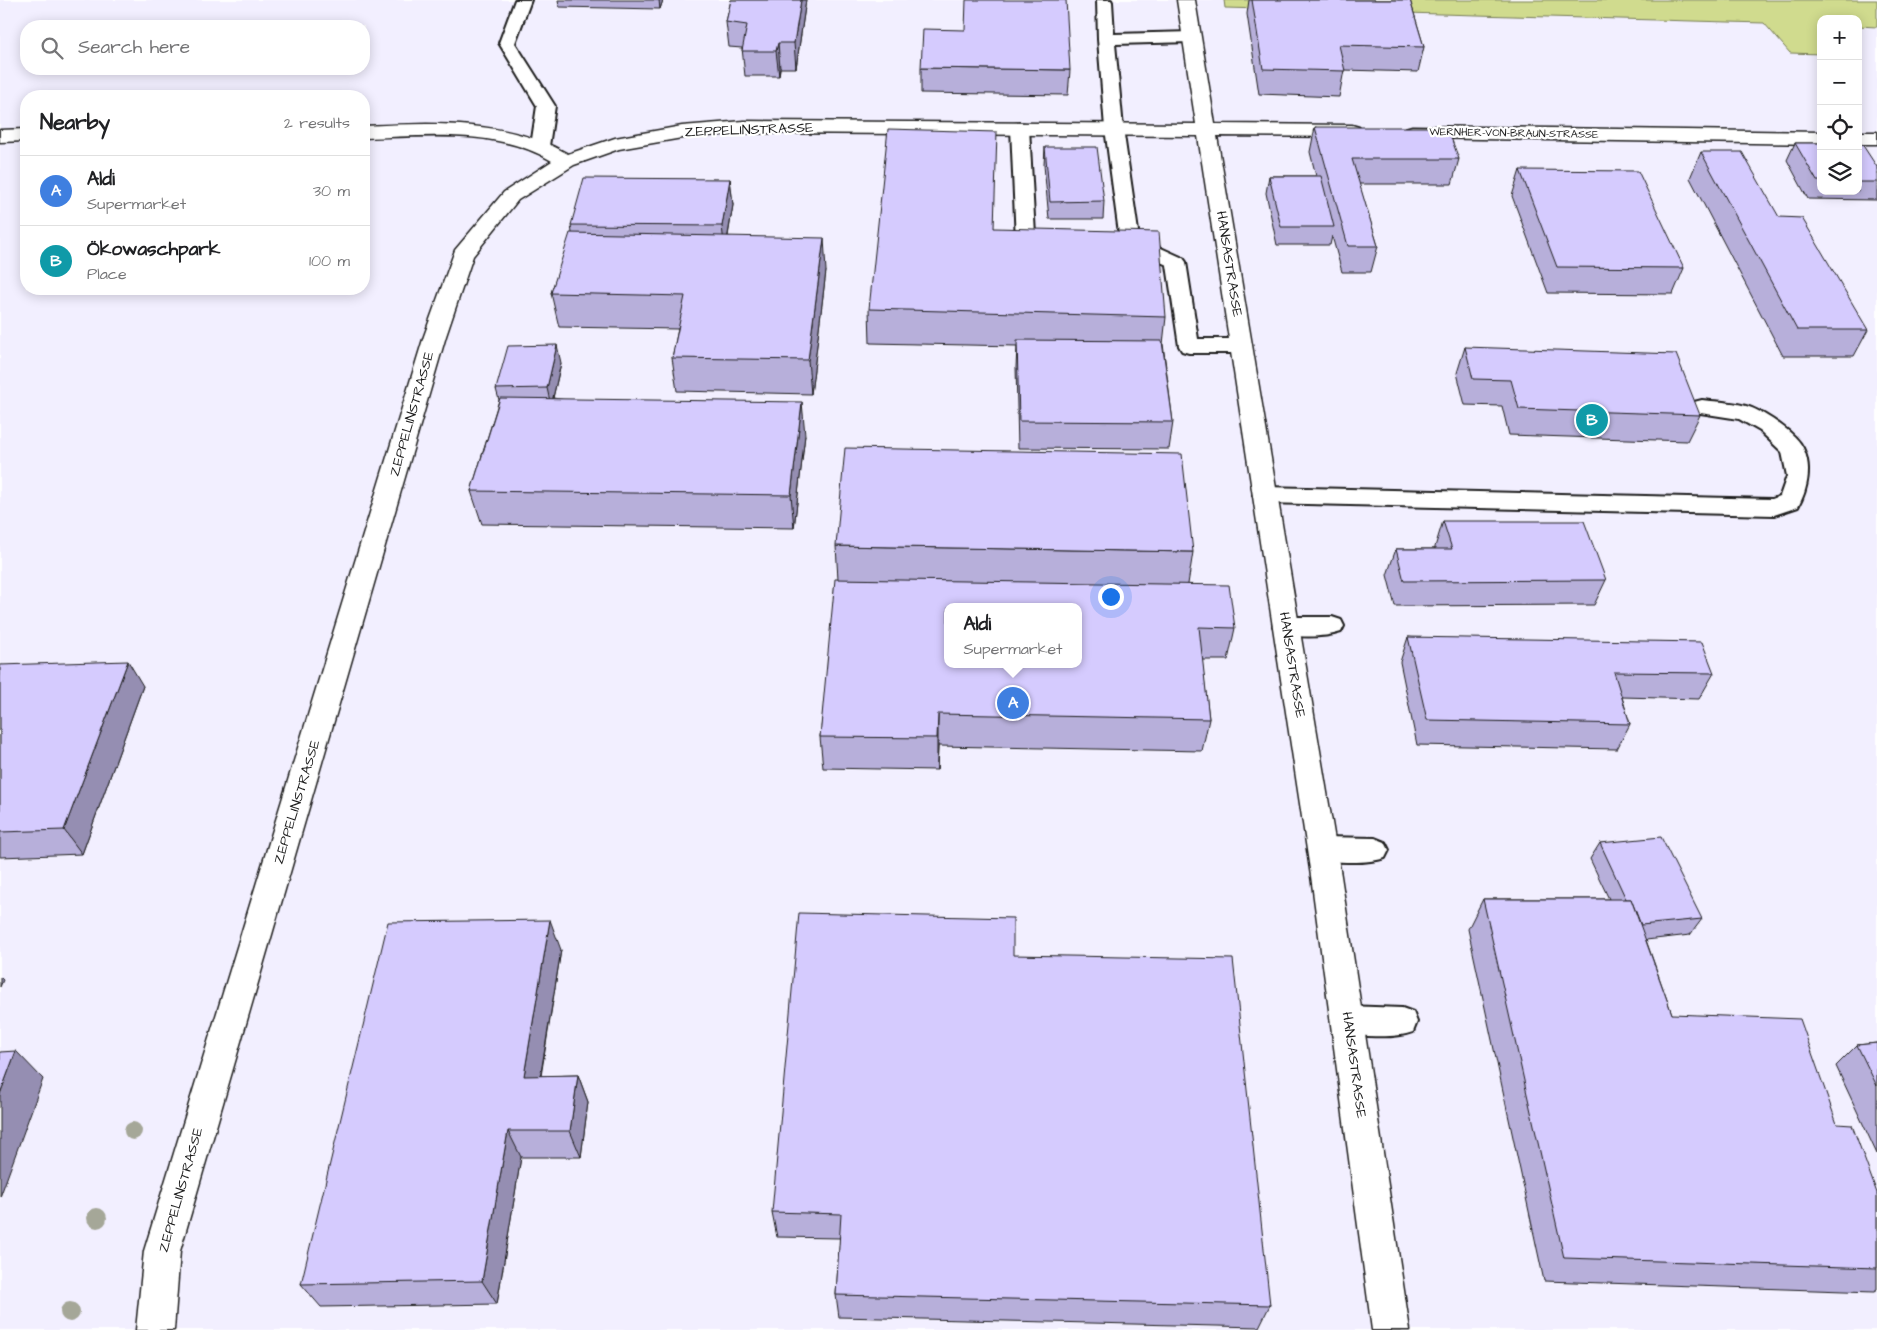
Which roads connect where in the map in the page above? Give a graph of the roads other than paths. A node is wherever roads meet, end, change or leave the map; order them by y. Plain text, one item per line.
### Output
1 (523, 0) edge
2 (1186, 0) edge
3 (1104, 2) dead end
4 (1192, 37) junction
5 (1106, 39) junction
6 (1020, 128) junction
7 (1114, 128) junction
8 (1208, 129) junction
9 (370, 132) edge
10 (1368, 132) edge
11 (1398, 132) edge
12 (20, 135) edge
13 (0, 136) edge
14 (1817, 138) edge
15 (1862, 138) edge
16 (1877, 138) edge
17 (540, 146) junction
18 (567, 162) junction
19 (1064, 241) edge
20 (1241, 346) junction
21 (1702, 407) dead end
22 (1264, 495) junction
23 (1285, 626) junction
24 (1332, 626) dead end
25 (1322, 849) junction
26 (1375, 850) dead end
27 (1347, 1020) junction
28 (1402, 1022) dead end
29 (155, 1330) edge
30 (1391, 1330) edge

1 - 17 lane
2 - 4 street, HANSASTRASSE
3 - 5 lane
4 - 5 lane
4 - 8 street, HANSASTRASSE
5 - 7 lane
6 - 7 street, ZEPPELINSTRASSE
6 - 18 street, ZEPPELINSTRASSE
6 - 19 lane
7 - 8 street, ZEPPELINSTRASSE
7 - 20 lane
8 - 10 street
8 - 20 street, HANSASTRASSE
9 - 17 street
11 - 14 street, WERNHER-VON-BRAUN-STRASSE
12 - 13 street
15 - 16 street
17 - 18 street
18 - 29 street, ZEPPELINSTRASSE
20 - 22 street, HANSASTRASSE
21 - 22 lane
22 - 23 street, HANSASTRASSE
23 - 24 lane
23 - 25 street, HANSASTRASSE
25 - 26 lane
25 - 27 street, HANSASTRASSE
27 - 28 lane
27 - 30 street, HANSASTRASSE

